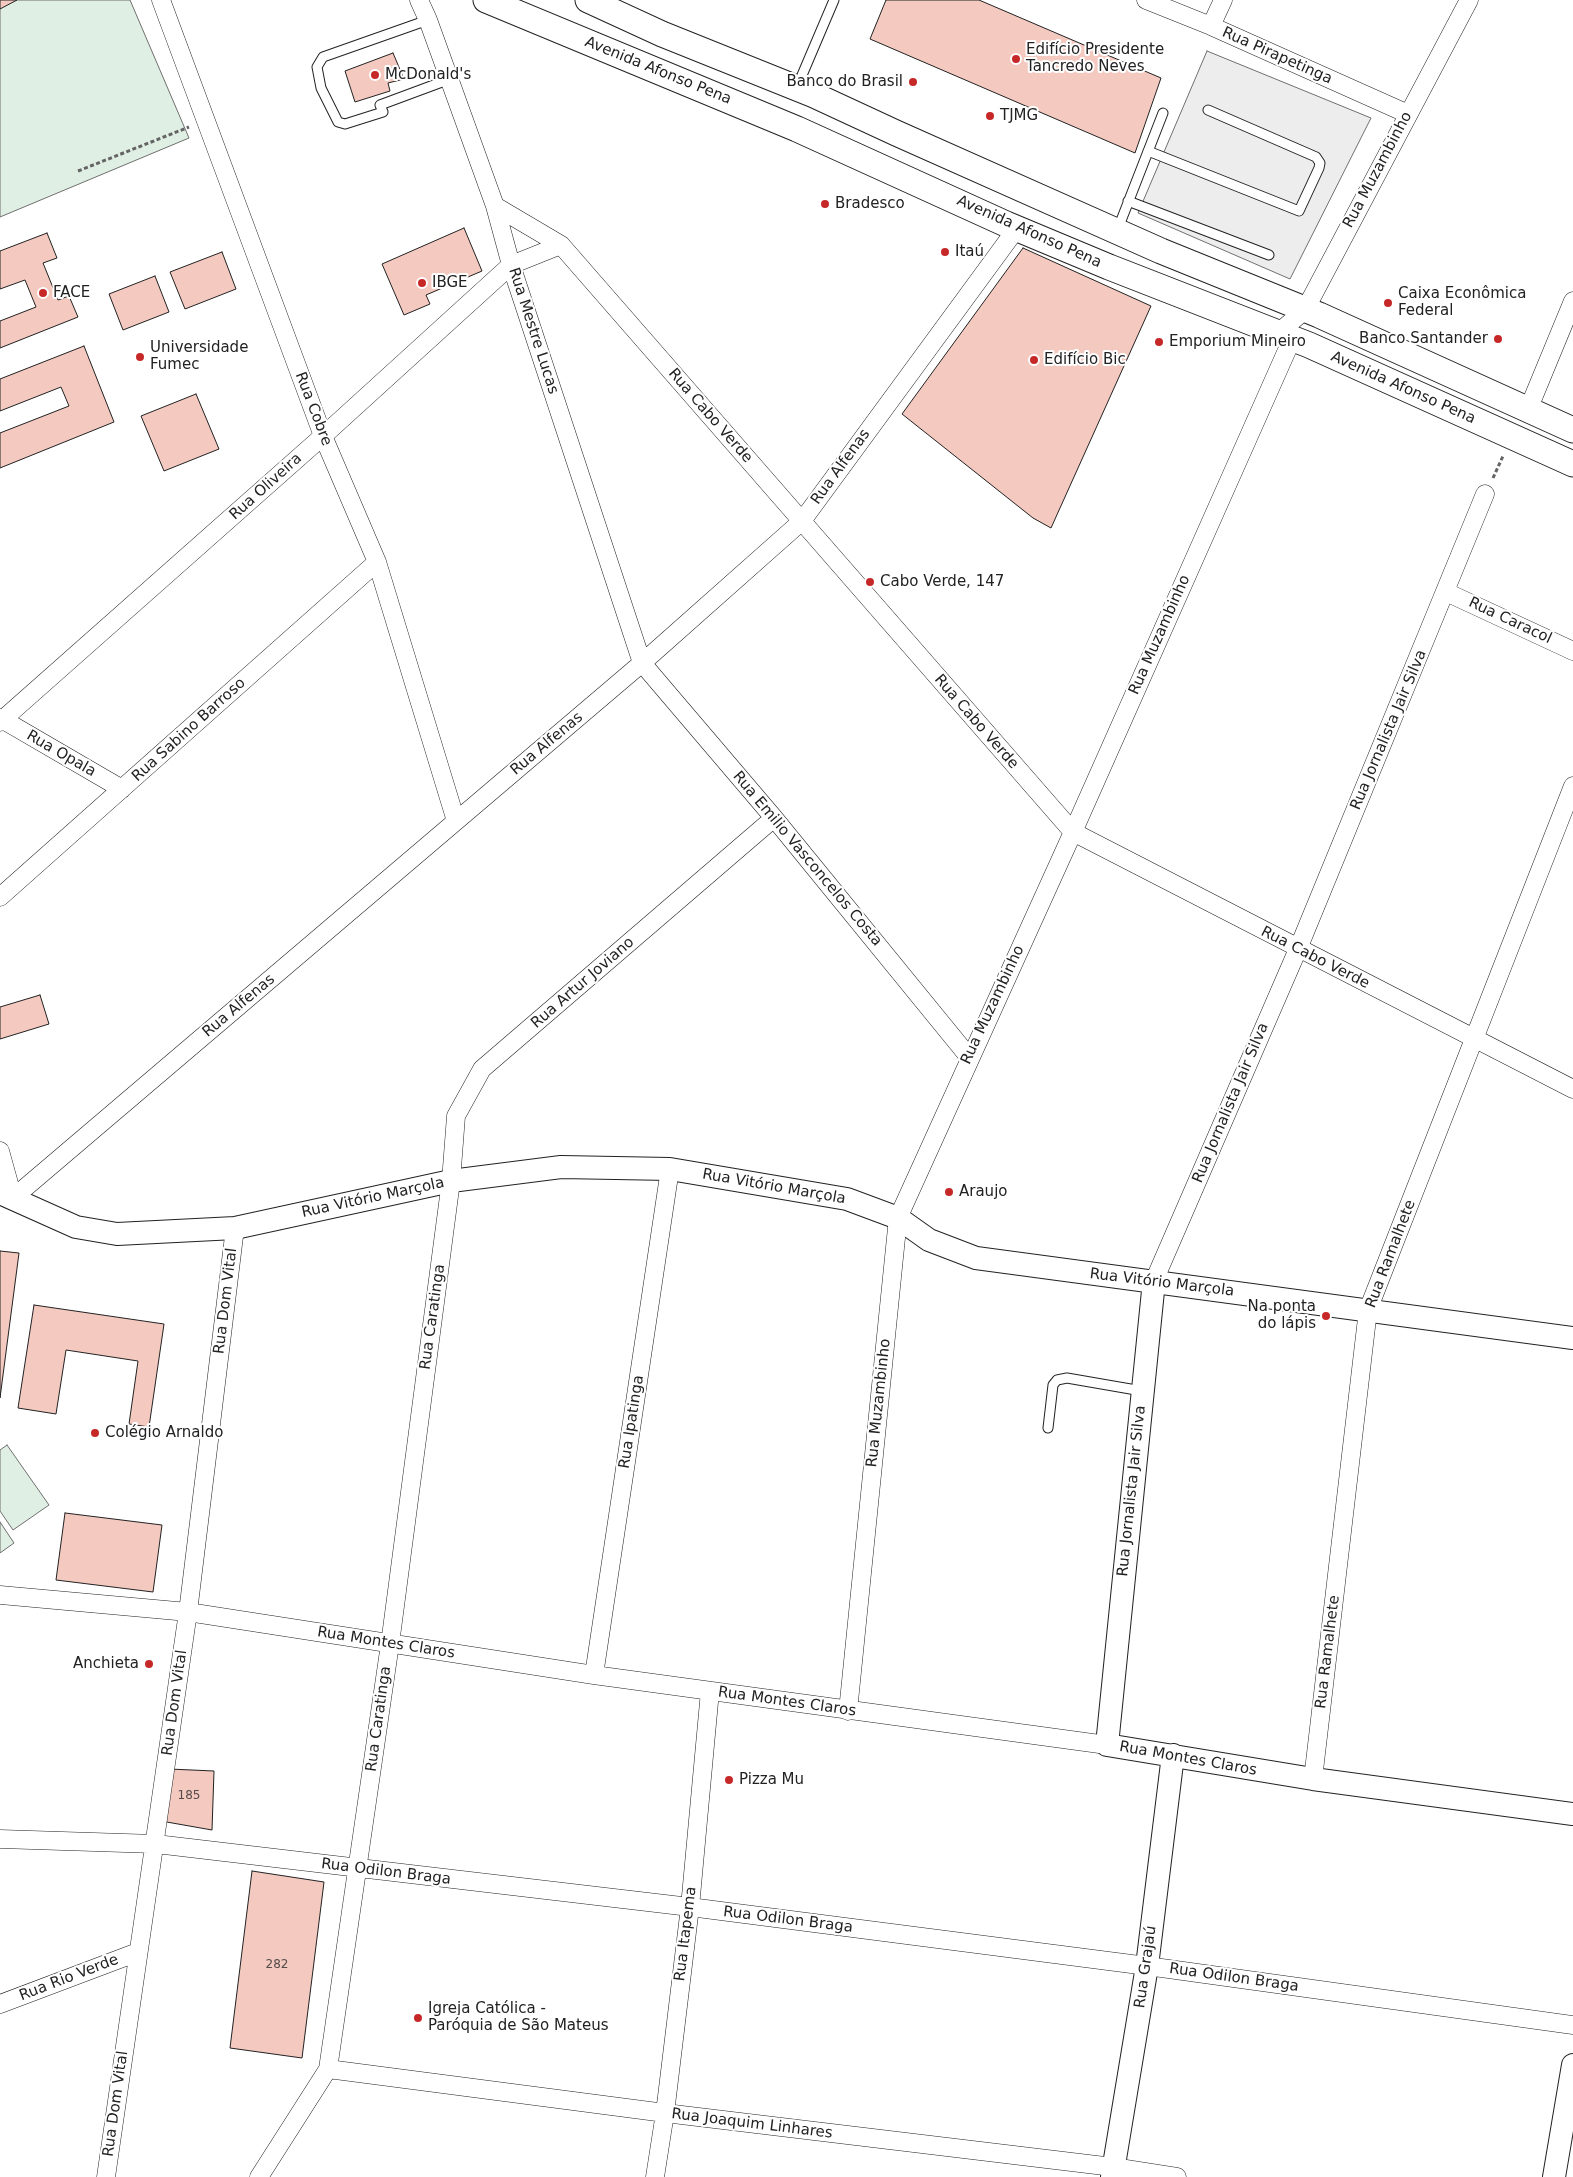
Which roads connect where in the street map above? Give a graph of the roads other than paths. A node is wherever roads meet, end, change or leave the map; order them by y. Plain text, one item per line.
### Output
1 (161, 0) edge
2 (419, 0) edge
3 (486, 0) edge
4 (588, 0) edge
5 (834, 0) edge
6 (1146, 0) edge
7 (1223, 0) edge
8 (1470, 0) edge
9 (428, 20) junction
10 (1211, 26) junction
11 (450, 79) junction
12 (806, 91) junction
13 (1208, 110) dead end
14 (1163, 113) dead end
15 (1408, 114) junction
16 (797, 129) junction
17 (1148, 151) junction
18 (1128, 201) junction
19 (495, 206) junction
20 (1016, 228) junction
21 (1116, 231) junction
22 (561, 245) junction
23 (1269, 255) dead end
24 (511, 265) junction
25 (1573, 301) edge
26 (1305, 310) junction
27 (1285, 336) junction
28 (1528, 410) junction
29 (1573, 430) edge
30 (323, 436) junction
31 (1573, 464) edge
32 (1486, 494) dead end
33 (802, 521) junction
34 (377, 562) junction
35 (1446, 592) junction
36 (1573, 651) edge
37 (642, 663) junction
38 (1, 720) edge
39 (1573, 786) edge
40 (122, 789) junction
41 (774, 818) junction
42 (456, 821) junction
43 (1073, 832) junction
44 (0, 897) edge
45 (1298, 949) junction
46 (1474, 1040) junction
47 (969, 1057) junction
48 (1573, 1089) edge
49 (0, 1151) edge
50 (670, 1169) junction
51 (451, 1181) junction
52 (6, 1195) edge
53 (898, 1218) junction
54 (234, 1228) junction
55 (1154, 1281) junction
56 (1368, 1310) junction
57 (1573, 1338) edge
58 (1142, 1391) junction
59 (1048, 1428) dead end
60 (0, 1595) edge
61 (188, 1612) junction
62 (390, 1644) junction
63 (594, 1675) junction
64 (710, 1690) junction
65 (848, 1711) junction
66 (1107, 1745) junction
67 (1173, 1756) junction
68 (1313, 1779) junction
69 (1573, 1814) edge
70 (0, 1839) edge
71 (156, 1844) junction
72 (358, 1869) junction
73 (690, 1907) junction
74 (138, 1952) junction
75 (1147, 1966) junction
76 (0, 2004) edge
77 (1573, 2026) edge
78 (1573, 2065) edge
79 (328, 2069) junction
80 (665, 2113) junction
81 (1112, 2172) edge
82 (106, 2177) edge
83 (259, 2177) edge
84 (655, 2177) edge
85 (1177, 2177) edge
86 (1554, 2177) edge

1 - 30 street, Rua Cobre
2 - 9 street, Rua Mestre Lucas
3 - 16 main road, Avenida Afonso Pena
4 - 12 main road, Avenida Afonso Pena
5 - 12 lane
6 - 10 street, Rua Pirapetinga
7 - 10 street
8 - 15 street, Rua Muzambinho
9 - 11 street, Rua Mestre Lucas
9 - 11 lane
10 - 15 street, Rua Pirapetinga
11 - 19 street, Rua Mestre Lucas
12 - 16 main road
12 - 21 main road, Avenida Afonso Pena
13 - 17 lane
14 - 17 lane
15 - 26 street, Rua Muzambinho
16 - 20 main road, Avenida Afonso Pena
17 - 18 lane
18 - 21 lane
18 - 23 lane
19 - 22 street, Rua Cabo Verde
19 - 24 street, Rua Mestre Lucas
20 - 27 main road, Avenida Afonso Pena
20 - 33 street, Rua Alfenas
21 - 26 main road, Avenida Afonso Pena
22 - 24 street, Rua Oliveira
22 - 33 street, Rua Cabo Verde
24 - 30 street, Rua Oliveira
24 - 37 street, Rua Mestre Lucas
25 - 28 street
26 - 27 street, Rua Muzambinho
26 - 28 main road, Avenida Afonso Pena
27 - 31 main road, Avenida Afonso Pena
27 - 43 street, Rua Muzambinho
28 - 29 main road, Avenida Afonso Pena
30 - 34 street, Rua Cobre
30 - 38 street, Rua Oliveira
32 - 35 street, Rua Jornalista Jair Silva
33 - 37 street, Rua Alfenas
33 - 43 street, Rua Cabo Verde
34 - 40 street, Rua Sabino Barroso
34 - 42 street, Rua Cobre
35 - 36 street, Rua Caracol
35 - 45 street, Rua Jornalista Jair Silva
37 - 41 street, Rua Emilio Vasconcelos Costa
37 - 42 street, Rua Alfenas
38 - 40 street, Rua Opala
39 - 46 street, Rua Ramalhete
40 - 44 street, Rua Sabino Barroso
41 - 47 street, Rua Emilio Vasconcelos Costa
41 - 51 street, Rua Artur Joviano
42 - 52 street, Rua Alfenas
43 - 45 street, Rua Cabo Verde
43 - 47 street, Rua Muzambinho
45 - 46 street, Rua Cabo Verde
45 - 55 street, Rua Jornalista Jair Silva
46 - 48 street, Rua Cabo Verde
46 - 56 street, Rua Ramalhete
47 - 53 street, Rua Muzambinho
49 - 52 street
50 - 51 street, Rua Vitório Marçola
50 - 53 street, Rua Vitório Marçola
50 - 63 street, Rua Ipatinga
51 - 54 street, Rua Vitório Marçola
51 - 62 street, Rua Caratinga
52 - 54 street, Rua Vitório Marçola
53 - 55 street, Rua Vitório Marçola
53 - 65 street, Rua Muzambinho
54 - 61 street, Rua Dom Vital
55 - 56 street, Rua Vitório Marçola
55 - 58 street, Rua Jornalista Jair Silva
56 - 57 street, Rua Vitório Marçola
56 - 68 street, Rua Ramalhete
58 - 59 lane
58 - 66 street, Rua Jornalista Jair Silva
60 - 61 street, Rua Montes Claros
61 - 62 street, Rua Montes Claros
61 - 71 street, Rua Dom Vital
62 - 63 street, Rua Montes Claros
62 - 72 street, Rua Caratinga
63 - 64 street, Rua Montes Claros
64 - 65 street, Rua Montes Claros
64 - 73 street, Rua Itapema
65 - 66 street, Rua Montes Claros
66 - 67 street, Rua Montes Claros
67 - 68 street, Rua Montes Claros
67 - 75 street, Rua Grajaú
68 - 69 street, Rua Montes Claros
70 - 71 street, Rua Odilon Braga
71 - 72 street, Rua Odilon Braga
71 - 74 street, Rua Dom Vital
72 - 73 street, Rua Odilon Braga
72 - 79 street, Rua Caratinga
73 - 75 street, Rua Odilon Braga
73 - 80 street, Rua Itapema
74 - 76 street, Rua Rio Verde
74 - 82 street, Rua Dom Vital
75 - 77 street, Rua Odilon Braga
75 - 81 street, Rua Grajaú
78 - 86 street
79 - 80 street, Rua Joaquim Linhares
79 - 83 street, Rua Caratinga
80 - 81 street, Rua Joaquim Linhares
80 - 84 street, Rua Itapema
81 - 85 street, Rua Joaquim Linhares

